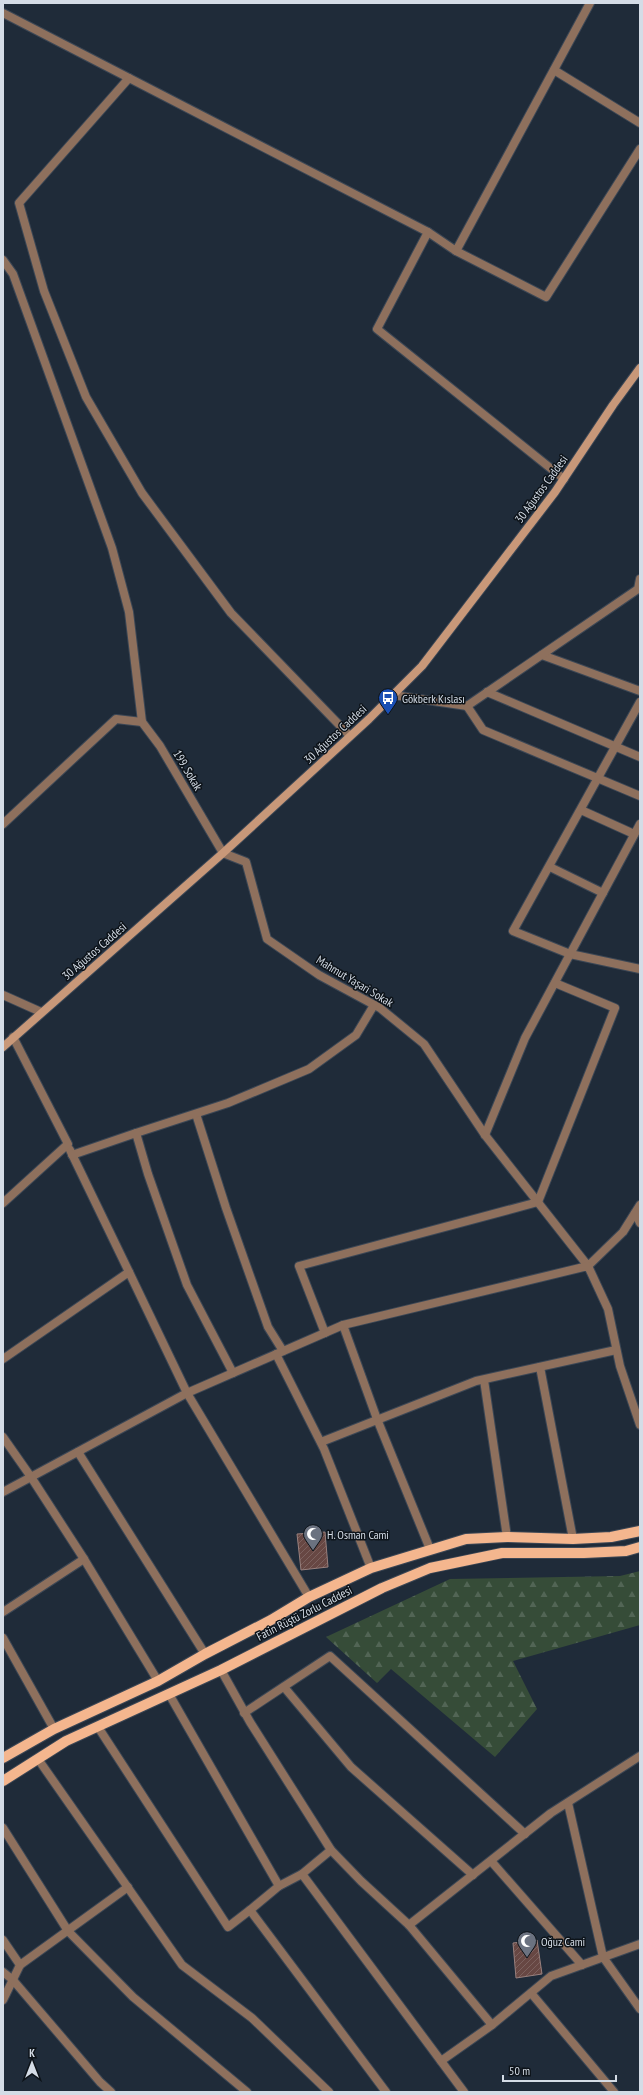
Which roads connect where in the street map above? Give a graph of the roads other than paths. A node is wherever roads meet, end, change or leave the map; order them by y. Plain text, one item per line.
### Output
1 (590, 3) edge
2 (3, 13) edge
3 (554, 70) junction
4 (129, 78) junction
5 (640, 123) edge
6 (640, 149) edge
7 (428, 232) junction
8 (456, 251) junction
9 (3, 260) edge
10 (640, 368) edge
11 (564, 479) junction
12 (640, 579) edge
13 (542, 655) junction
14 (640, 691) edge
15 (487, 692) junction
16 (393, 695) junction
17 (640, 702) edge
18 (467, 706) junction
19 (142, 722) junction
20 (350, 736) junction
21 (616, 746) junction
22 (640, 757) edge
23 (598, 779) junction
24 (640, 796) edge
25 (581, 810) junction
26 (3, 824) edge
27 (640, 824) edge
28 (634, 834) junction
29 (223, 853) junction
30 (550, 867) junction
31 (603, 893) junction
32 (570, 954) junction
33 (640, 969) edge
34 (555, 983) junction
35 (3, 995) edge
36 (374, 1005) junction
37 (41, 1012) junction
38 (13, 1036) junction
39 (3, 1047) edge
40 (196, 1114) junction
41 (136, 1133) junction
42 (485, 1135) junction
43 (68, 1144) junction
44 (72, 1155) junction
45 (538, 1202) junction
46 (3, 1203) edge
47 (640, 1205) edge
48 (635, 1213) junction
49 (640, 1222) edge
50 (588, 1266) junction
51 (129, 1272) junction
52 (343, 1325) junction
53 (325, 1333) junction
54 (616, 1350) junction
55 (280, 1353) junction
56 (3, 1359) edge
57 (540, 1367) junction
58 (234, 1373) junction
59 (484, 1380) junction
60 (187, 1393) junction
61 (377, 1419) junction
62 (640, 1425) edge
63 (3, 1437) edge
64 (321, 1442) junction
65 (78, 1452) junction
66 (31, 1477) junction
67 (3, 1492) edge
68 (640, 1531) edge
69 (507, 1537) junction
70 (573, 1539) junction
71 (640, 1547) edge
72 (430, 1549) junction
73 (84, 1559) junction
74 (372, 1568) junction
75 (309, 1597) junction
76 (3, 1612) edge
77 (3, 1638) edge
78 (205, 1654) junction
79 (221, 1670) junction
80 (158, 1681) junction
81 (284, 1686) junction
82 (168, 1694) junction
83 (244, 1713) junction
84 (98, 1727) junction
85 (54, 1729) junction
86 (640, 1756) edge
87 (3, 1758) edge
88 (38, 1759) junction
89 (3, 1781) edge
90 (568, 1803) junction
91 (3, 1828) edge
92 (525, 1834) junction
93 (331, 1850) junction
94 (491, 1861) junction
95 (302, 1874) junction
96 (473, 1875) junction
97 (279, 1886) junction
98 (128, 1887) junction
99 (250, 1910) junction
100 (409, 1925) junction
101 (68, 1931) junction
102 (3, 1940) edge
103 (640, 1944) edge
104 (603, 1957) junction
105 (20, 1965) junction
106 (582, 1965) junction
107 (3, 1972) edge
108 (13, 1980) junction
109 (531, 1993) junction
110 (3, 2000) edge
111 (640, 2009) edge
112 (492, 2025) junction
113 (441, 2061) junction
114 (245, 2091) edge
115 (111, 2092) edge
116 (329, 2092) edge
117 (386, 2092) edge
118 (464, 2092) edge
119 (614, 2092) edge

1 - 3 street
2 - 4 street
3 - 5 street
3 - 8 street
4 - 7 street
4 - 20 street
6 - 8 street
7 - 8 street
7 - 11 street
9 - 19 street
10 - 11 main road, 30 Ağustos Caddesi
11 - 16 main road, 30 Ağustos Caddesi
12 - 13 street
13 - 14 street
13 - 15 street
15 - 18 street
15 - 21 street
16 - 18 street
16 - 20 main road, 30 Ağustos Caddesi
17 - 21 street
18 - 23 street
19 - 26 street
19 - 29 street, 199. Sokak
20 - 29 main road, 30 Ağustos Caddesi
21 - 22 street
21 - 23 street
23 - 24 street
23 - 25 street
25 - 28 street
25 - 30 street
27 - 28 street
28 - 31 street
29 - 36 street, Mahmut Yaşari Sokak
29 - 37 main road, 30 Ağustos Caddesi
30 - 31 street
30 - 32 street
31 - 32 street
32 - 33 street
32 - 34 street
34 - 42 street
34 - 45 street
35 - 37 street
36 - 40 street
36 - 42 street, Mahmut Yaşari Sokak
37 - 38 main road, 30 Ağustos Caddesi
38 - 39 main road, 30 Ağustos Caddesi
38 - 43 street
40 - 41 street
40 - 55 street
41 - 44 street
41 - 58 street
42 - 45 street, Mahmut Yaşari Sokak
43 - 44 street
43 - 46 street
44 - 51 street
45 - 50 street, Mahmut Yaşari Sokak
45 - 53 street
47 - 48 street
48 - 49 street
48 - 50 street
50 - 52 street
50 - 54 street, Mahmut Yaşari Sokak
51 - 56 street
51 - 60 street
52 - 53 street
52 - 61 street
53 - 55 street
54 - 57 street
54 - 62 street, Mahmut Yaşari Sokak
55 - 58 street
55 - 64 street
57 - 59 street
57 - 70 street
58 - 60 street
59 - 61 street
59 - 69 street
60 - 65 street
60 - 75 street
61 - 64 street
61 - 72 street
63 - 66 street
64 - 74 street
65 - 66 street
65 - 78 street
66 - 67 street
66 - 73 street
68 - 70 main road, Fatin Rüştü Zorlu Caddesi
69 - 70 main road, Fatin Rüştü Zorlu Caddesi
69 - 72 main road, Fatin Rüştü Zorlu Caddesi
71 - 79 main road, Fatin Rüştü Zorlu Caddesi
72 - 74 main road, Fatin Rüştü Zorlu Caddesi
73 - 76 street
73 - 80 street
74 - 75 main road, Fatin Rüştü Zorlu Caddesi
75 - 78 main road, Fatin Rüştü Zorlu Caddesi
77 - 85 street
78 - 80 main road, Fatin Rüştü Zorlu Caddesi
79 - 82 main road, Fatin Rüştü Zorlu Caddesi
79 - 83 street
80 - 85 main road, Fatin Rüştü Zorlu Caddesi
81 - 83 street
81 - 92 street
81 - 96 street
82 - 84 main road, Fatin Rüştü Zorlu Caddesi
82 - 97 street
83 - 93 street
84 - 88 main road, Fatin Rüştü Zorlu Caddesi
84 - 99 street
85 - 87 main road, Fatin Rüştü Zorlu Caddesi
86 - 90 street
88 - 89 main road, Fatin Rüştü Zorlu Caddesi
88 - 98 street
90 - 92 street
90 - 104 street
91 - 101 street
92 - 94 street
93 - 95 street
93 - 100 street
94 - 96 street
94 - 106 street
95 - 97 street
95 - 113 street
96 - 100 street
97 - 99 street
98 - 101 street
98 - 116 street
99 - 117 street
100 - 112 street
101 - 105 street
101 - 114 street
102 - 105 street
103 - 104 street
104 - 106 street
104 - 111 street
105 - 108 street
106 - 109 street
107 - 108 street
108 - 110 street
108 - 115 street
109 - 112 street
109 - 119 street
112 - 113 street
113 - 118 street

